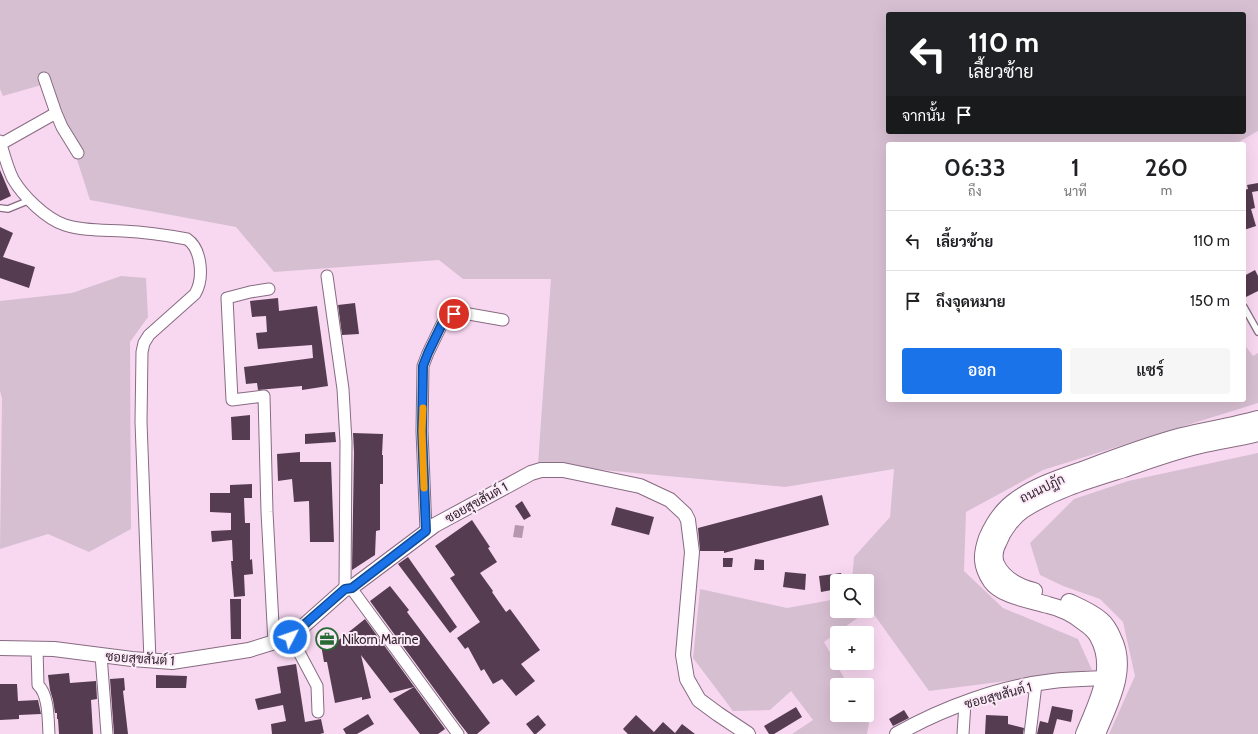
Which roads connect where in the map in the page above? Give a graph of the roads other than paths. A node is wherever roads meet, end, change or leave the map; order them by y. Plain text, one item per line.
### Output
1 (44, 78) dead end
2 (56, 113) junction
3 (0, 142) edge
4 (78, 153) dead end
5 (30, 200) junction
6 (0, 208) edge
7 (327, 276) dead end
8 (269, 289) dead end
9 (1246, 311) edge
10 (503, 320) dead end
11 (1258, 332) edge
12 (1258, 418) edge
13 (1258, 433) edge
14 (426, 531) junction
15 (348, 589) junction
16 (290, 637) junction
17 (274, 643) junction
18 (0, 648) edge
19 (37, 649) junction
20 (102, 655) junction
21 (150, 661) junction
22 (1105, 678) junction
23 (1036, 684) junction
24 (965, 703) junction
25 (318, 712) dead end
26 (49, 734) edge
27 (107, 734) edge
28 (458, 734) edge
29 (748, 734) edge
30 (897, 734) edge
31 (963, 734) edge
32 (1030, 734) edge
33 (1084, 734) edge
34 (1097, 734) edge

1 - 2 street
2 - 3 street
2 - 4 street
3 - 5 street
5 - 6 lane
5 - 21 street
7 - 15 street
8 - 17 street
9 - 11 lane
10 - 14 street
12 - 22 main road, ถนนปฏัก
13 - 34 main road, ถนนปฏัก
14 - 15 street, ซอยสุขสันต์ 1
14 - 29 street, ซอยสุขสันต์ 1
15 - 16 street, ซอยสุขสันต์ 1
15 - 28 street
16 - 17 street, ซอยสุขสันต์ 1
16 - 25 street
17 - 21 street, ซอยสุขสันต์ 1
18 - 19 street, ซอยสุขสันต์ 1
19 - 20 street, ซอยสุขสันต์ 1
19 - 26 street
20 - 21 street, ซอยสุขสันต์ 1
20 - 27 street
22 - 23 street, ซอยสุขสันต์ 1
22 - 33 main road, ถนนปฏัก
23 - 24 street, ซอยสุขสันต์ 1
23 - 32 street
24 - 30 street, ซอยสุขสันต์ 1
24 - 31 street

